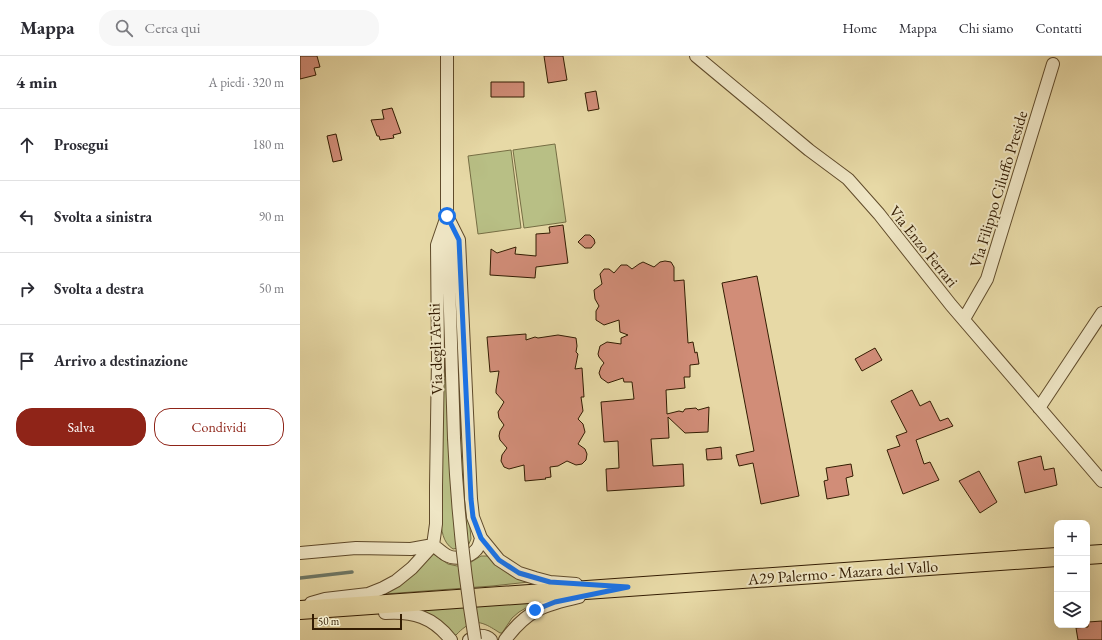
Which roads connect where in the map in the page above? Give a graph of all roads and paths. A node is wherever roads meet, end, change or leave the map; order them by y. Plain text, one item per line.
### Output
1 (447, 56) edge
2 (696, 56) edge
3 (1053, 64) dead end
4 (447, 216) junction
5 (1102, 313) edge
6 (964, 319) junction
7 (1039, 408) junction
8 (1102, 482) edge
9 (481, 538) junction
10 (432, 545) junction
11 (300, 553) edge
12 (1102, 554) edge
13 (1090, 555) edge
14 (1054, 557) edge
15 (628, 587) junction
16 (300, 605) edge
17 (300, 610) edge
18 (300, 614) edge
19 (451, 640) edge
20 (469, 640) edge
21 (475, 640) edge
22 (491, 640) edge
23 (505, 640) edge

1 - 4 street, Via degli Archi
2 - 6 street, Via Enzo Ferrari
3 - 6 street, Via Filippo Ciluffo Preside
4 - 9 street
4 - 10 street
4 - 21 street, Via degli Archi, bridge
5 - 7 street
6 - 7 street, Via Enzo Ferrari
7 - 8 street, Via Enzo Ferrari
9 - 10 street
9 - 15 street
10 - 11 street
10 - 16 street
12 - 13 main road
14 - 15 main road, A29 Palermo - Mazara del Vallo
15 - 17 main road, A29 Palermo - Mazara del Vallo
15 - 23 street
18 - 19 street
20 - 22 street

